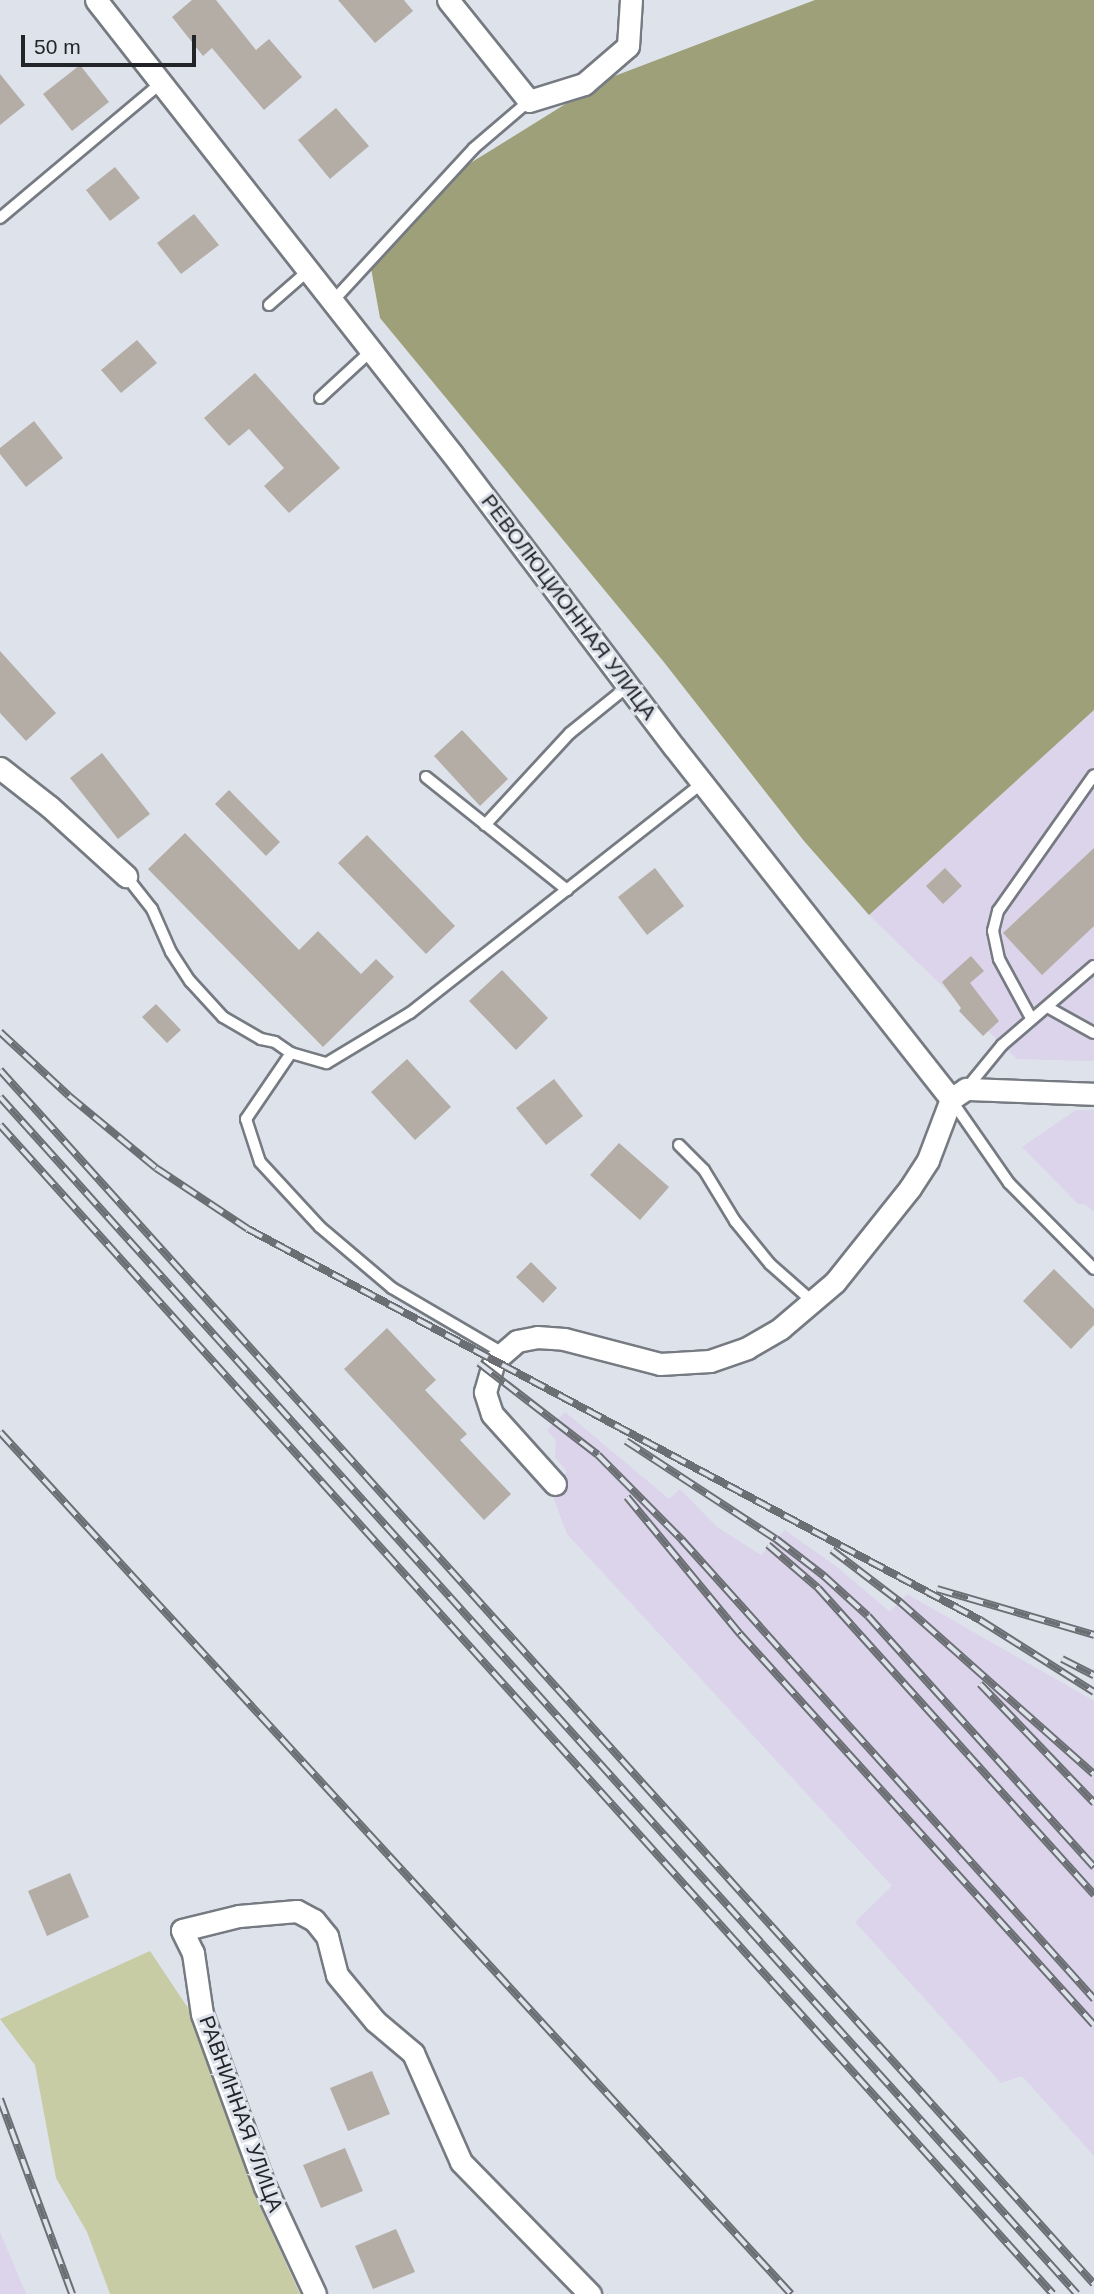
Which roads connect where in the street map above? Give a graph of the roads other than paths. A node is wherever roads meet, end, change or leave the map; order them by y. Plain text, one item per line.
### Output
1 (96, 0) edge
2 (448, 0) edge
3 (632, 0) edge
4 (161, 83) junction
5 (529, 101) junction
6 (0, 218) edge
7 (308, 271) junction
8 (332, 302) junction
9 (269, 305) dead end
10 (371, 351) junction
11 (320, 398) dead end
12 (628, 685) junction
13 (0, 768) edge
14 (1094, 775) edge
15 (426, 777) dead end
16 (702, 783) junction
17 (485, 825) junction
18 (126, 876) joint
19 (567, 890) junction
20 (1094, 966) edge
21 (1049, 1007) junction
22 (1031, 1018) junction
23 (1094, 1033) edge
24 (291, 1053) junction
25 (958, 1094) junction
26 (1094, 1094) edge
27 (679, 1145) dead end
28 (1094, 1269) edge
29 (812, 1301) junction
30 (503, 1353) junction
31 (555, 1484) dead end
32 (315, 2294) edge
33 (590, 2294) edge

1 - 4 street, РЕВОЛЮЦИОННАЯ УЛИЦА
2 - 5 street
3 - 5 street
4 - 6 lane
4 - 7 street, РЕВОЛЮЦИОННАЯ УЛИЦА
5 - 8 lane
7 - 8 street, РЕВОЛЮЦИОННАЯ УЛИЦА
7 - 9 lane
8 - 10 street, РЕВОЛЮЦИОННАЯ УЛИЦА
10 - 11 lane
10 - 12 street, РЕВОЛЮЦИОННАЯ УЛИЦА
12 - 16 street, РЕВОЛЮЦИОННАЯ УЛИЦА
12 - 17 lane
13 - 18 street
14 - 22 lane
15 - 17 lane
16 - 19 lane
16 - 25 street, РЕВОЛЮЦИОННАЯ УЛИЦА
17 - 19 lane
18 - 24 lane
19 - 24 lane
20 - 21 lane
21 - 22 lane
21 - 23 lane
22 - 25 lane
24 - 30 lane
25 - 26 street
25 - 28 lane
25 - 29 street
27 - 29 lane
29 - 30 street
30 - 31 street
32 - 33 street, РАВНИННАЯ УЛИЦА

